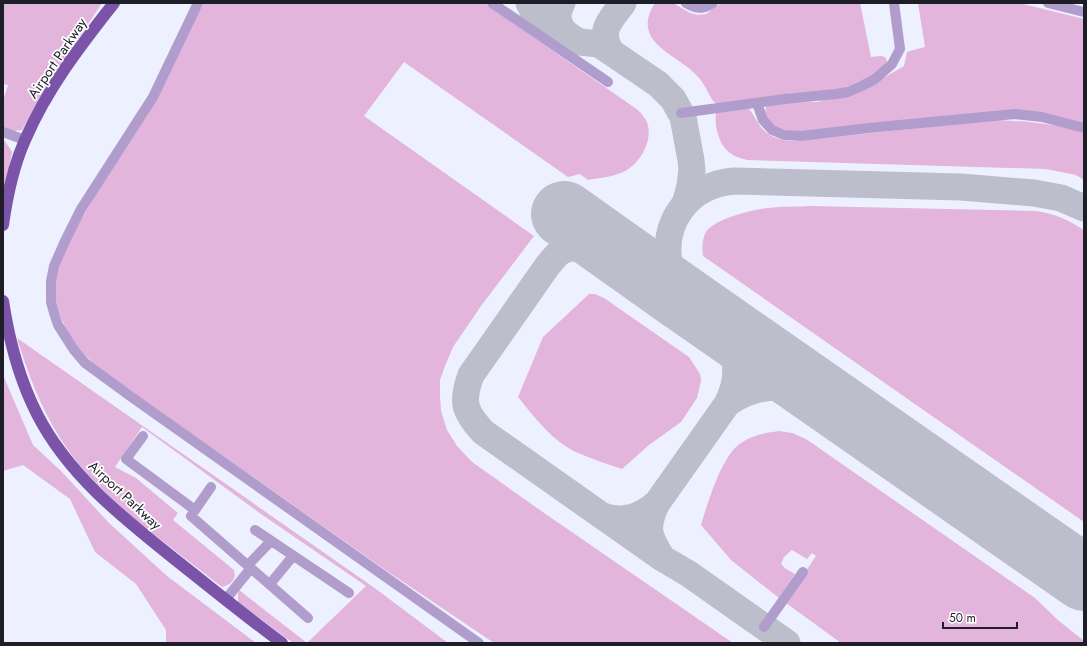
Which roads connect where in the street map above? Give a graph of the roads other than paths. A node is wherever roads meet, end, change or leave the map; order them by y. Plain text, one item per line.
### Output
1 (114, 3) edge
2 (198, 3) edge
3 (492, 3) edge
4 (686, 3) edge
5 (713, 3) edge
6 (894, 3) edge
7 (1048, 3) edge
8 (1084, 12) edge
9 (608, 82) dead end
10 (757, 103) junction
11 (681, 113) dead end
12 (1084, 128) edge
13 (3, 132) edge
14 (24, 140) junction
15 (3, 225) edge
16 (3, 301) edge
17 (143, 436) dead end
18 (211, 487) dead end
19 (195, 510) junction
20 (254, 530) dead end
21 (271, 541) junction
22 (293, 556) junction
23 (249, 567) junction
24 (803, 572) dead end
25 (270, 584) junction
26 (349, 593) dead end
27 (226, 599) junction
28 (308, 618) dead end
29 (764, 627) dead end
30 (282, 643) edge
31 (479, 643) edge

1 - 14 main road, Airport Parkway
2 - 31 street
3 - 9 street
4 - 5 street
6 - 10 street
7 - 8 street
10 - 11 street
10 - 12 street
13 - 14 street
14 - 15 main road, Airport Parkway
16 - 27 main road, Airport Parkway
17 - 19 street
18 - 19 street
19 - 23 street
20 - 21 street
21 - 22 street
21 - 23 street
22 - 25 street
22 - 26 street
23 - 25 street
23 - 27 street
24 - 29 street
25 - 28 street
27 - 30 main road, Airport Parkway

